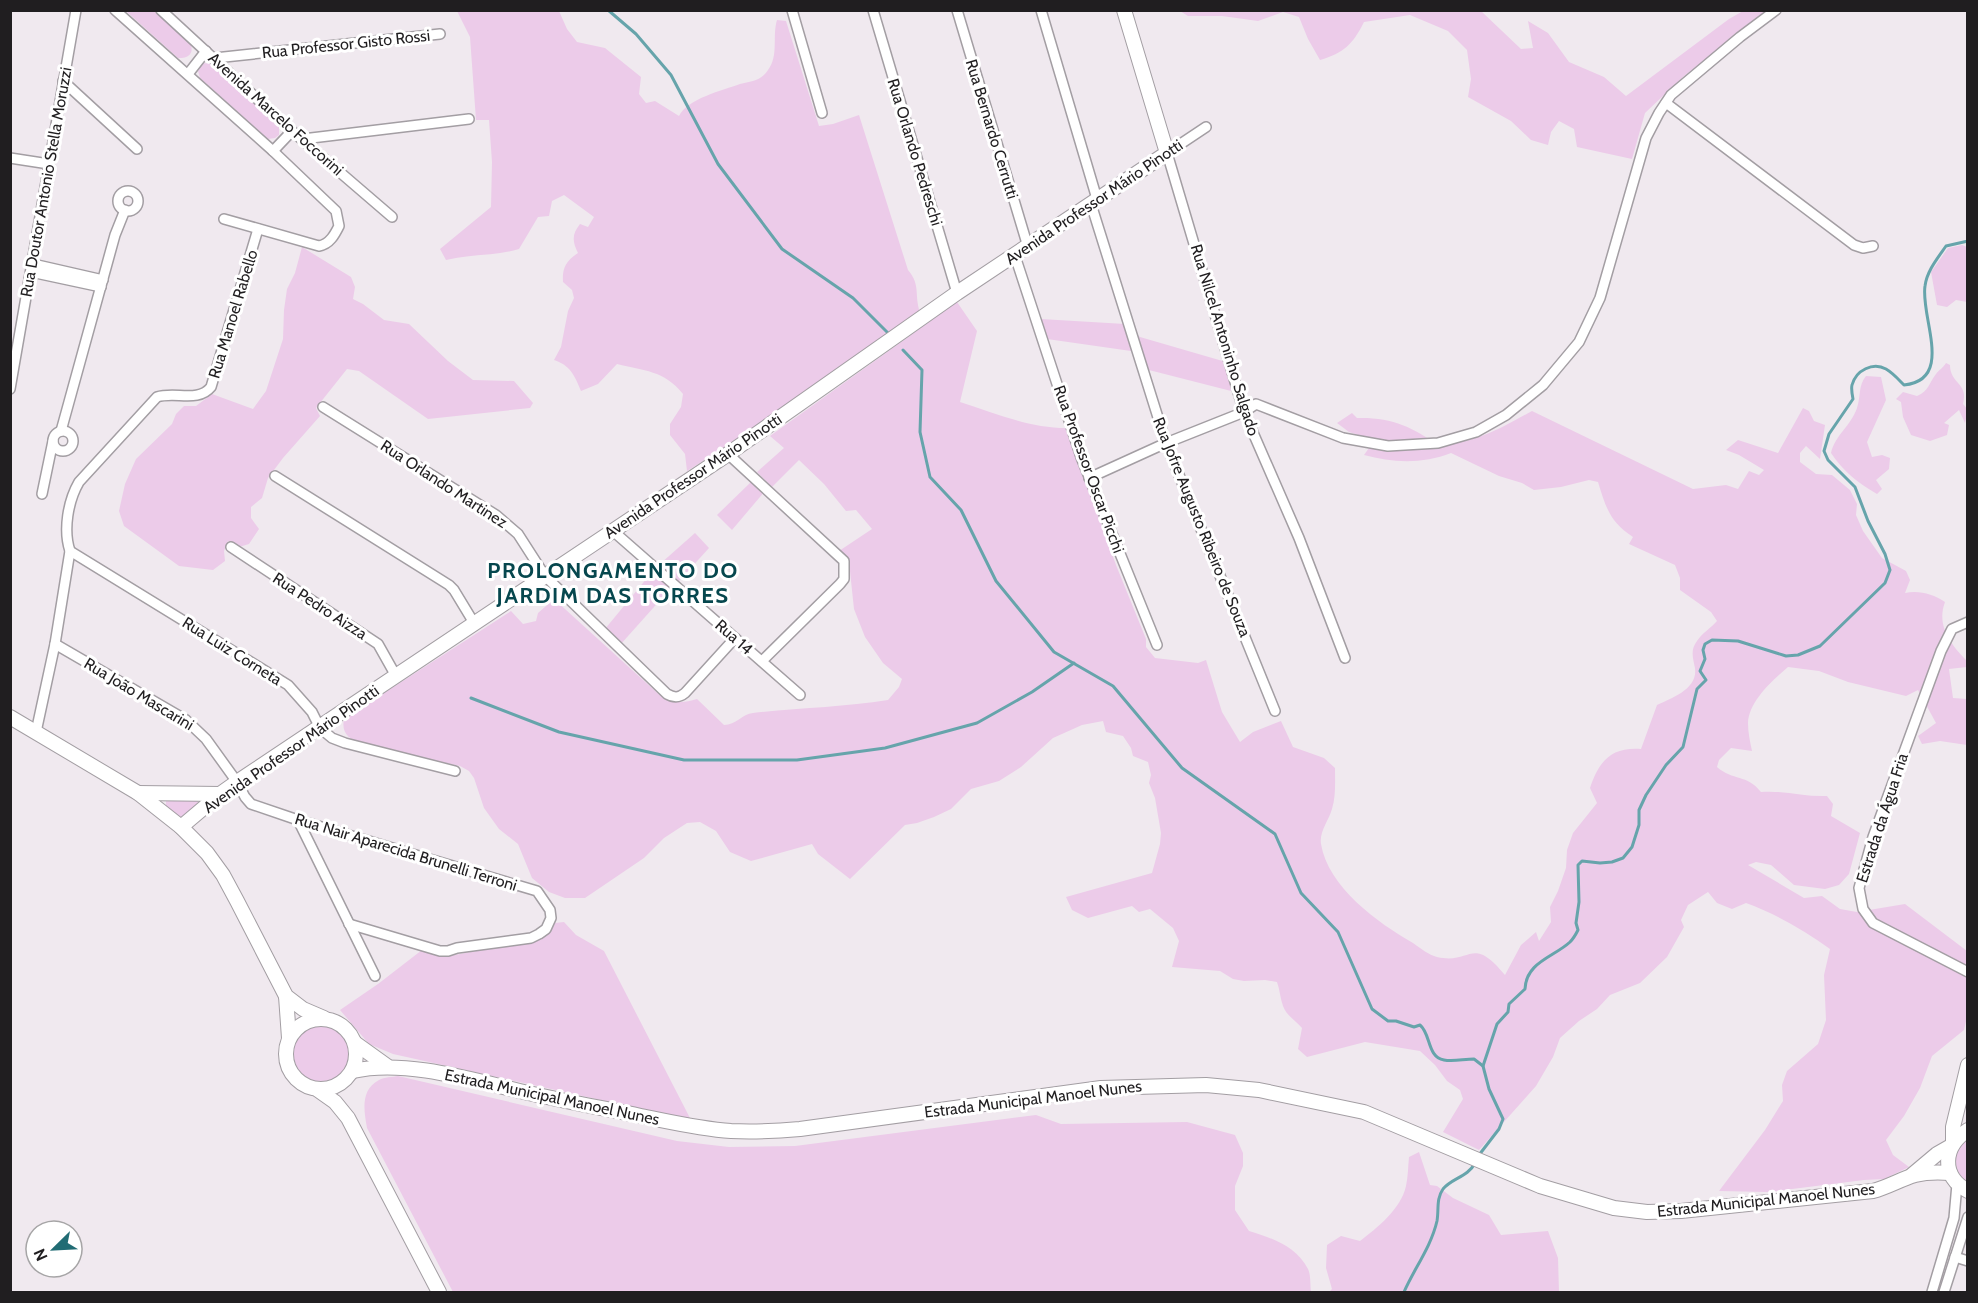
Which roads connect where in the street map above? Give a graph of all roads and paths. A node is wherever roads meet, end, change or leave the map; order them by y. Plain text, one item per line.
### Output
1 (76, 10) edge
2 (115, 10) edge
3 (161, 10) edge
4 (792, 10) edge
5 (873, 10) edge
6 (957, 10) edge
7 (1041, 10) edge
8 (1124, 10) edge
9 (1776, 10) edge
10 (440, 34) dead end
11 (206, 51) junction
12 (215, 58) junction
13 (188, 74) junction
14 (63, 81) junction
15 (1666, 103) junction
16 (822, 113) dead end
17 (469, 119) dead end
18 (1206, 127) dead end
19 (292, 131) junction
20 (303, 139) junction
21 (137, 149) dead end
22 (273, 151) junction
23 (1167, 153) junction
24 (10, 158) edge
25 (48, 164) junction
26 (1094, 202) junction
27 (125, 210) dead end
28 (392, 217) dead end
29 (224, 219) dead end
30 (258, 229) junction
31 (1873, 246) dead end
32 (1028, 247) junction
33 (1015, 256) junction
34 (32, 268) junction
35 (102, 283) junction
36 (957, 293) junction
37 (10, 389) edge
38 (323, 407) dead end
39 (1244, 412) junction
40 (61, 431) junction
41 (53, 439) junction
42 (1166, 443) junction
43 (68, 449) junction
44 (728, 454) junction
45 (48, 467) junction
46 (275, 476) dead end
47 (1089, 478) junction
48 (42, 494) dead end
49 (613, 531) junction
50 (231, 547) dead end
51 (70, 551) junction
52 (545, 576) junction
53 (1968, 622) edge
54 (474, 623) junction
55 (735, 638) junction
56 (55, 644) junction
57 (1157, 645) dead end
58 (1345, 658) dead end
59 (762, 661) junction
60 (396, 676) junction
61 (800, 695) dead end
62 (1275, 711) dead end
63 (10, 717) edge
64 (320, 728) junction
65 (36, 732) junction
66 (455, 771) dead end
67 (237, 782) junction
68 (138, 793) junction
69 (220, 794) junction
70 (298, 820) junction
71 (181, 827) junction
72 (349, 924) junction
73 (1968, 972) edge
74 (375, 976) dead end
75 (286, 996) junction
76 (324, 1018) junction
77 (289, 1038) junction
78 (355, 1043) junction
79 (1968, 1065) edge
80 (387, 1066) junction
81 (348, 1076) junction
82 (1961, 1088) junction
83 (318, 1090) junction
84 (1968, 1110) edge
85 (348, 1118) junction
86 (1968, 1130) edge
87 (1952, 1145) junction
88 (1912, 1175) junction
89 (1958, 1183) edge
90 (1968, 1217) edge
91 (1955, 1257) junction
92 (1968, 1261) edge
93 (439, 1293) edge
94 (1932, 1293) edge
95 (1944, 1293) edge

1 - 14 street, Rua Doutor Antonio Stella Moruzzi
2 - 13 street, Avenida Marcelo Foccorini
3 - 11 street, Avenida Marcelo Foccorini
4 - 16 street
5 - 36 street, Rua Orlando Pedreschi
6 - 32 street, Rua Bernardo Cerrutti
7 - 26 street, Rua Jofre Augusto Ribeiro de Souza
8 - 23 main road
9 - 15 street
10 - 12 street, Rua Professor Gisto Rossi
11 - 12 street, Avenida Marcelo Foccorini
11 - 13 street
12 - 19 street, Avenida Marcelo Foccorini
13 - 22 street, Avenida Marcelo Foccorini
14 - 21 street
14 - 25 street, Rua Doutor Antonio Stella Moruzzi
15 - 31 street
15 - 39 street
17 - 20 street
18 - 23 street, Avenida Professor Mário Pinotti
19 - 20 street, Avenida Marcelo Foccorini
19 - 22 street
20 - 28 street, Avenida Marcelo Foccorini
22 - 30 street, Avenida Marcelo Foccorini
23 - 26 main road, Avenida Professor Mário Pinotti
23 - 39 street, Rua Nilcel Antoninho Salgado
24 - 25 street
25 - 34 street, Rua Doutor Antonio Stella Moruzzi
26 - 32 main road, Avenida Professor Mário Pinotti
26 - 42 street, Rua Jofre Augusto Ribeiro de Souza
27 - 35 street
29 - 30 street
30 - 51 street, Rua Manoel Rabello
32 - 33 main road, Avenida Professor Mário Pinotti
33 - 36 main road, Avenida Professor Mário Pinotti
33 - 47 street, Rua Professor Oscar Picchi
34 - 35 street
34 - 37 street, Rua Doutor Antonio Stella Moruzzi
35 - 40 street
36 - 44 main road, Avenida Professor Mário Pinotti
38 - 52 street, Rua Orlando Martinez
39 - 42 street
39 - 58 street, Rua Nilcel Antoninho Salgado
40 - 41 street
40 - 43 street
41 - 43 street
41 - 45 street
42 - 47 street
42 - 62 street, Rua Jofre Augusto Ribeiro de Souza
43 - 45 street
44 - 49 main road, Avenida Professor Mário Pinotti
44 - 59 street
45 - 48 street
46 - 54 street
47 - 57 street, Rua Professor Oscar Picchi
49 - 52 main road, Avenida Professor Mário Pinotti
49 - 55 street, Rua 14
50 - 60 street, Rua Pedro Aizza
51 - 56 street
51 - 64 street, Rua Luiz Corneta
52 - 54 main road, Avenida Professor Mário Pinotti
52 - 55 street, Rua Orlando Martinez
53 - 73 street, Estrada da Água Fria
54 - 60 main road, Avenida Professor Mário Pinotti
55 - 59 street, Rua 14
56 - 65 street
56 - 67 street, Rua João Mascarini
59 - 61 street, Rua 14
60 - 64 main road, Avenida Professor Mário Pinotti
63 - 65 main road
64 - 66 street, Rua Luiz Corneta
64 - 67 main road, Avenida Professor Mário Pinotti
65 - 68 main road
67 - 69 main road, Avenida Professor Mário Pinotti
67 - 70 street, Rua Nair Aparecida Brunelli Terroni
68 - 69 main road
68 - 71 main road
69 - 71 main road, Avenida Professor Mário Pinotti
70 - 72 street
70 - 72 street, Rua Nair Aparecida Brunelli Terroni
71 - 75 main road
72 - 74 street
75 - 76 main road
75 - 77 main road
76 - 77 main road
76 - 78 main road
77 - 83 main road
78 - 80 main road, Estrada Municipal Manoel Nunes
78 - 81 main road
79 - 82 main road
80 - 81 main road, Estrada Municipal Manoel Nunes
80 - 88 main road, Estrada Municipal Manoel Nunes
81 - 83 main road
81 - 85 main road
82 - 84 main road
82 - 87 main road
83 - 85 main road
85 - 93 main road
86 - 87 main road, Estrada Municipal Manoel Nunes
87 - 88 main road, Estrada Municipal Manoel Nunes
87 - 89 main road
88 - 89 main road, Estrada Municipal Manoel Nunes
89 - 94 street
90 - 91 street
91 - 92 street
91 - 95 street

